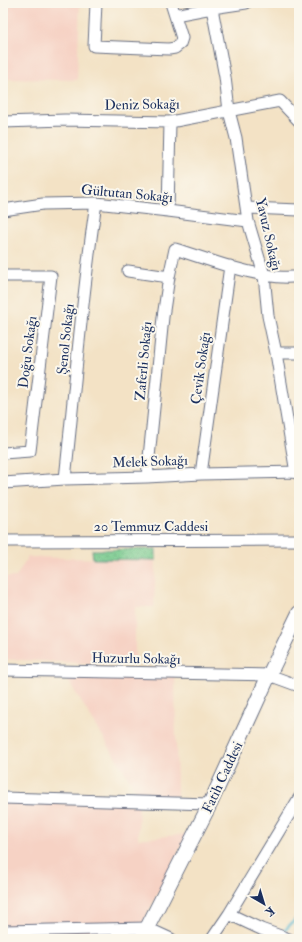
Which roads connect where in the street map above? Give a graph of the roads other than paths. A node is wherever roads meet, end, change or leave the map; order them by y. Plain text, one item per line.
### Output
1 (96, 3) edge
2 (171, 3) edge
3 (246, 3) edge
4 (211, 6) edge
5 (175, 15) junction
6 (229, 111) junction
7 (299, 121) edge
8 (3, 122) edge
9 (170, 122) junction
10 (96, 203) junction
11 (247, 208) junction
12 (3, 210) edge
13 (299, 210) edge
14 (168, 211) junction
15 (248, 221) junction
16 (230, 266) junction
17 (128, 271) dead end
18 (264, 275) junction
19 (3, 276) edge
20 (169, 277) junction
21 (299, 277) edge
22 (276, 353) junction
23 (299, 353) edge
24 (295, 434) edge
25 (3, 453) edge
26 (298, 472) edge
27 (201, 474) junction
28 (147, 477) junction
29 (65, 479) junction
30 (3, 483) edge
31 (299, 540) edge
32 (3, 541) edge
33 (299, 613) edge
34 (3, 670) edge
35 (269, 674) junction
36 (299, 686) edge
37 (3, 798) edge
38 (299, 798) edge
39 (210, 804) junction
40 (229, 914) junction
41 (3, 931) edge
42 (145, 934) edge
43 (282, 938) edge
44 (171, 939) edge
45 (212, 939) edge

1 - 5 street
2 - 5 street
3 - 4 street
4 - 5 street
4 - 6 street, Yavuz Sokağı
6 - 7 street, Deniz Sokağı
6 - 9 street, Deniz Sokağı
6 - 11 street, Yavuz Sokağı
8 - 9 street, Deniz Sokağı
9 - 14 street
10 - 12 street, Gültutan Sokağı
10 - 14 street, Gültutan Sokağı
10 - 29 street, Şenol Sokağı
11 - 13 street
11 - 15 street, Yavuz Sokağı
14 - 15 street, Gültutan Sokağı
15 - 18 street, Yavuz Sokağı
16 - 18 street
16 - 20 street, Zaferli Sokağı
16 - 27 street, Çevik Sokağı
17 - 20 street
18 - 21 street
18 - 22 street, Yavuz Sokağı
19 - 25 street, Doğu Sokağı
20 - 28 street, Zaferli Sokağı
22 - 23 street
22 - 24 street, Yavuz Sokağı
24 - 26 street, Yavuz Sokağı
26 - 27 street, Melek Sokağı
27 - 28 street, Melek Sokağı
28 - 29 street, Melek Sokağı
29 - 30 street, Melek Sokağı
31 - 32 street, 20 Temmuz Caddesi
33 - 35 main road, Fatih Caddesi
34 - 35 street, Huzurlu Sokağı
35 - 36 street
35 - 39 main road, Fatih Caddesi
37 - 39 street
38 - 40 street
39 - 42 main road, Fatih Caddesi
40 - 43 street
40 - 45 street
41 - 42 street
42 - 44 street

